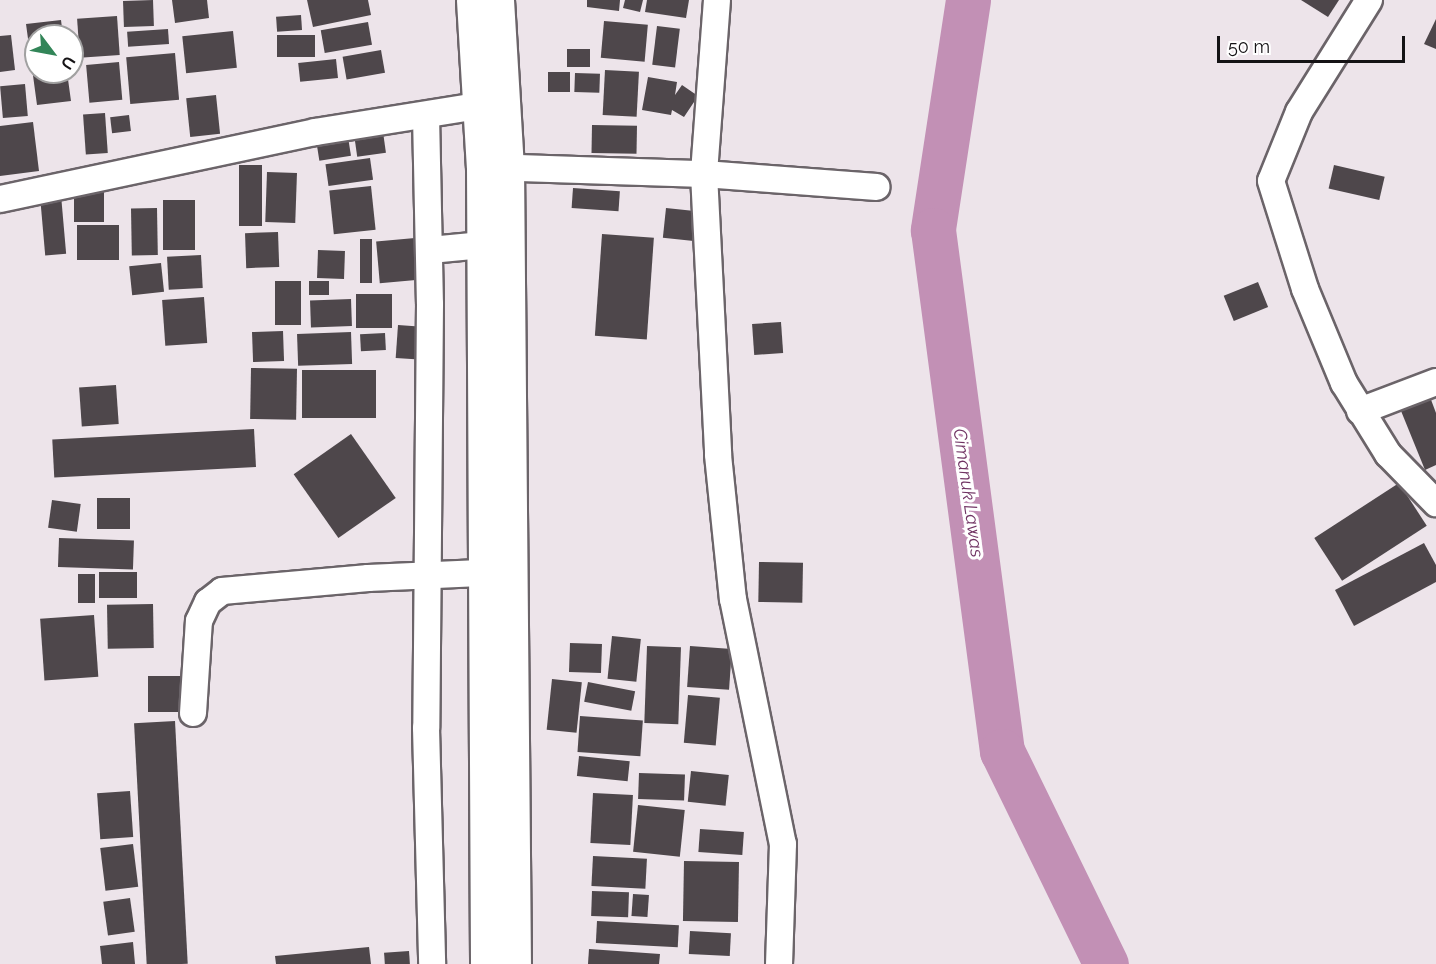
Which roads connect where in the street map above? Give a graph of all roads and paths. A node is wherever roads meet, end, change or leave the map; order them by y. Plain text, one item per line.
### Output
1 (473, 0) edge
2 (497, 0) edge
3 (717, 0) edge
4 (1370, 0) edge
5 (453, 111) junction
6 (495, 166) junction
7 (704, 174) junction
8 (876, 187) dead end
9 (0, 199) edge
10 (456, 247) junction
11 (1436, 382) edge
12 (1360, 411) junction
13 (1436, 503) edge
14 (465, 573) junction
15 (193, 713) dead end
16 (498, 740) junction
17 (432, 964) edge
18 (487, 964) edge
19 (514, 964) edge
20 (779, 964) edge

1 - 5 main road
2 - 6 main road
3 - 7 street
4 - 12 street
5 - 6 main road
5 - 9 street
5 - 10 street
6 - 7 street
6 - 10 main road
6 - 14 main road
7 - 8 street
7 - 20 street
10 - 14 main road
10 - 14 street
11 - 12 street
12 - 13 street
14 - 15 street
14 - 16 main road
14 - 17 street
16 - 18 main road
16 - 19 main road

